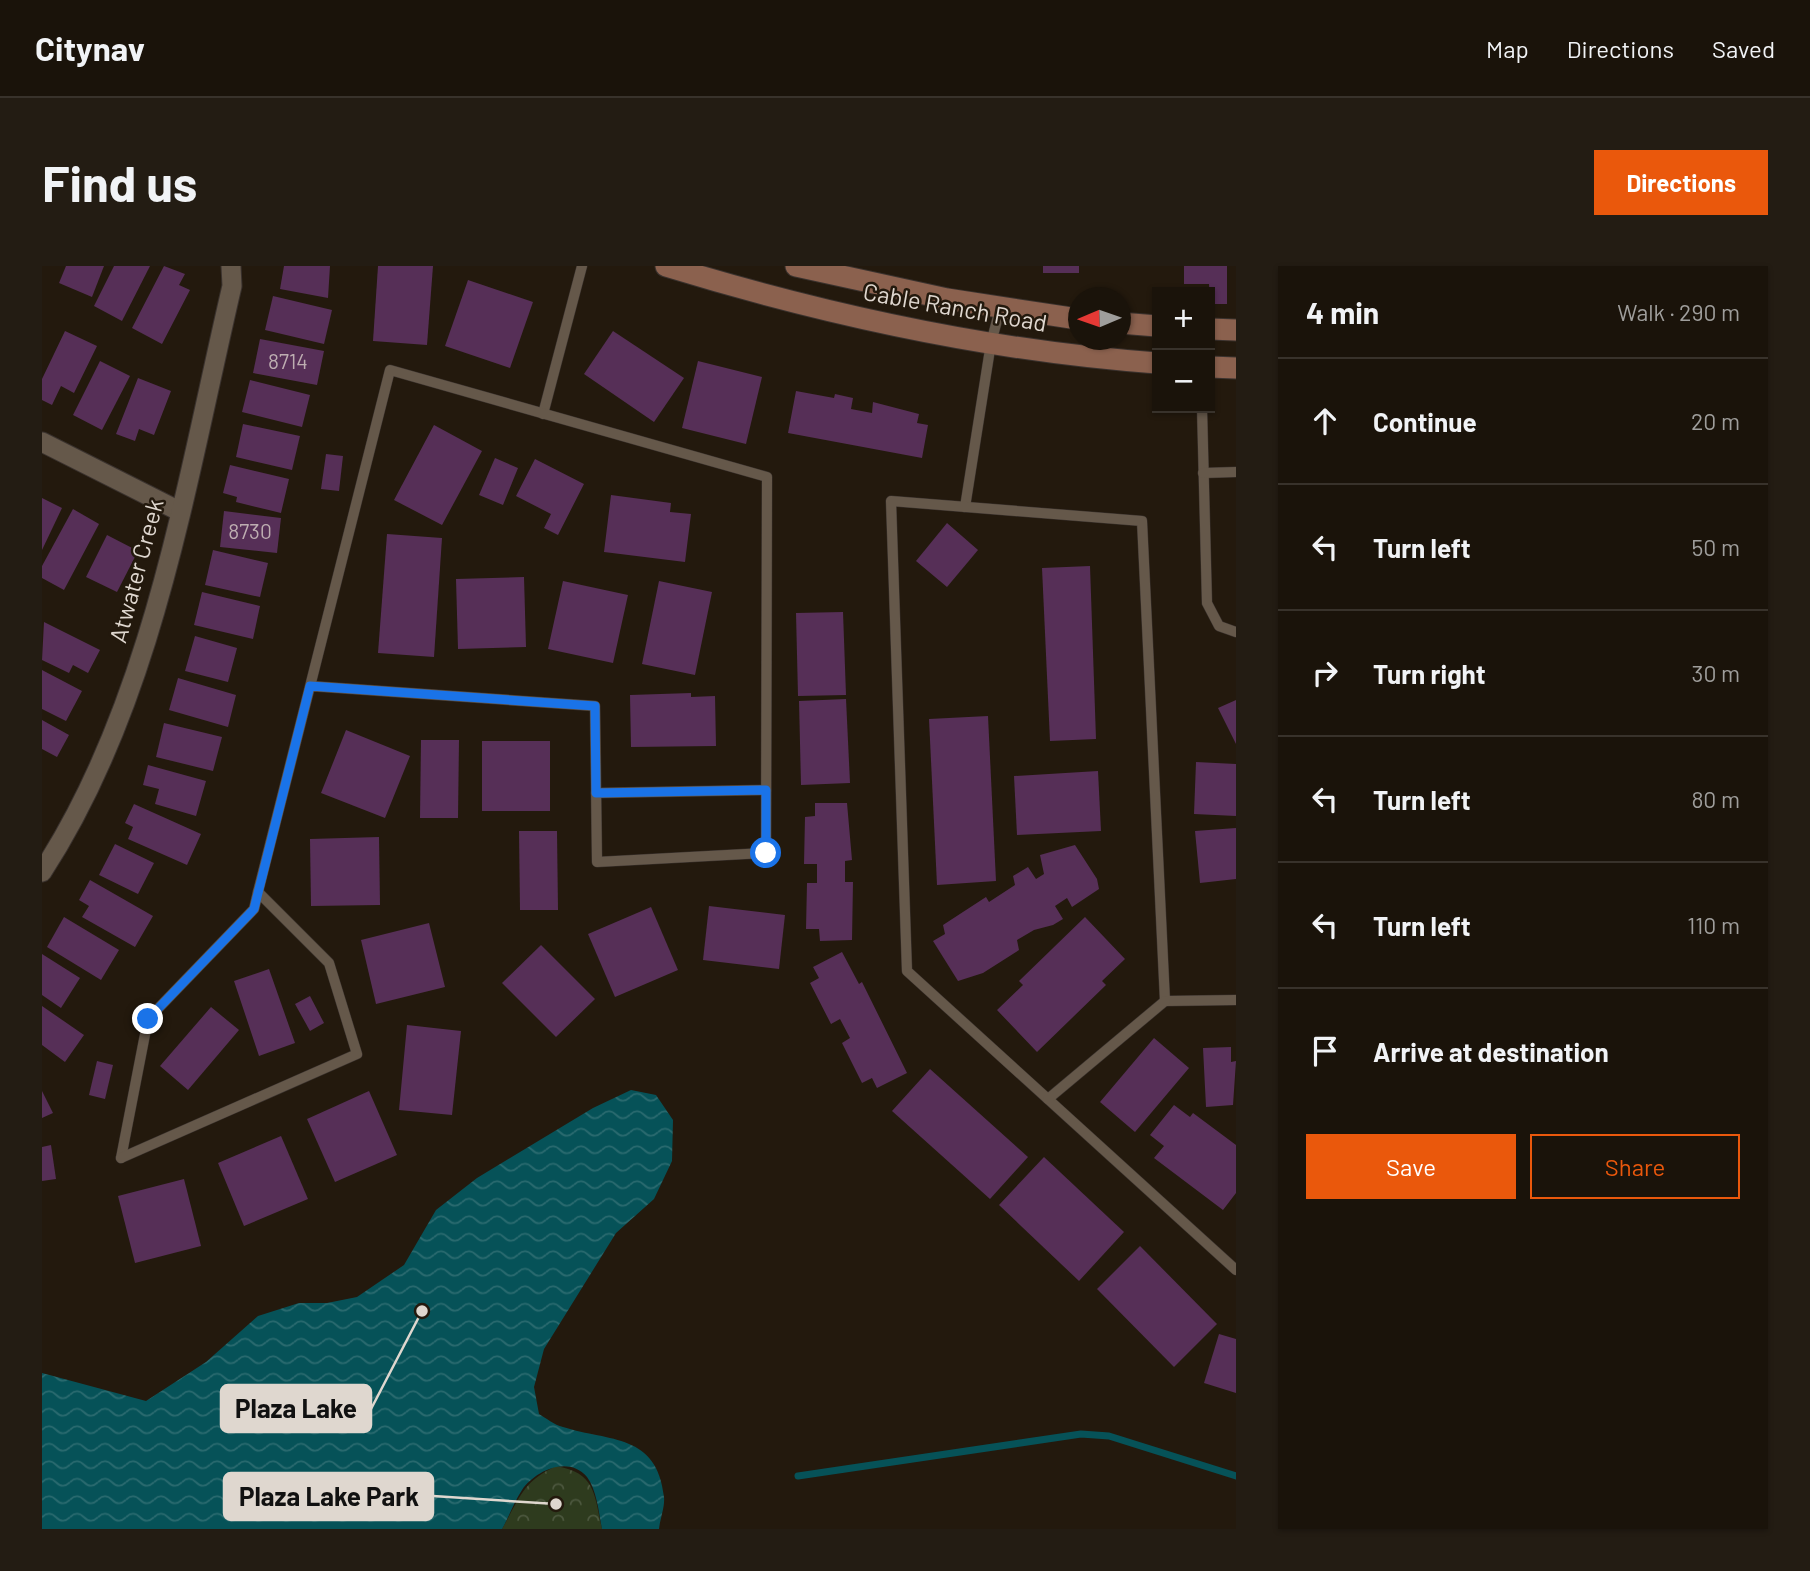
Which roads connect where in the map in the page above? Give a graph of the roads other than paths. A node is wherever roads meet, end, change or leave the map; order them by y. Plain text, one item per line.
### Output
1 (231, 266) edge
2 (582, 266) edge
3 (666, 266) edge
4 (796, 266) edge
5 (1000, 309) junction
6 (1068, 318) edge
7 (1131, 324) edge
8 (1152, 326) edge
9 (1215, 329) edge
10 (1236, 330) edge
11 (991, 343) junction
12 (1152, 362) edge
13 (1215, 367) edge
14 (1236, 368) edge
15 (1202, 413) edge
16 (543, 414) junction
17 (42, 442) edge
18 (1236, 472) edge
19 (1203, 473) junction
20 (965, 507) junction
21 (179, 511) junction
22 (1236, 632) edge
23 (310, 686) junction
24 (766, 790) junction
25 (596, 793) junction
26 (42, 872) edge
27 (258, 892) junction
28 (1236, 1000) edge
29 (1165, 1001) junction
30 (1048, 1099) junction
31 (1236, 1270) edge

1 - 21 street, Atwater Creek
2 - 16 lane
3 - 11 street, Cable Ranch Road
4 - 5 street, Cable Ranch Road
5 - 6 street, Cable Ranch Road
5 - 11 lane
7 - 8 street
9 - 10 street
11 - 12 street, Cable Ranch Road
11 - 20 lane
13 - 14 street
15 - 19 lane
16 - 23 lane
16 - 24 lane
17 - 21 street
18 - 19 lane
19 - 22 lane
20 - 29 lane
20 - 30 lane
21 - 26 street, Atwater Creek
23 - 25 lane
23 - 27 lane
24 - 25 lane
24 - 25 lane
27 - 27 lane
28 - 29 lane
29 - 30 lane
30 - 31 lane

